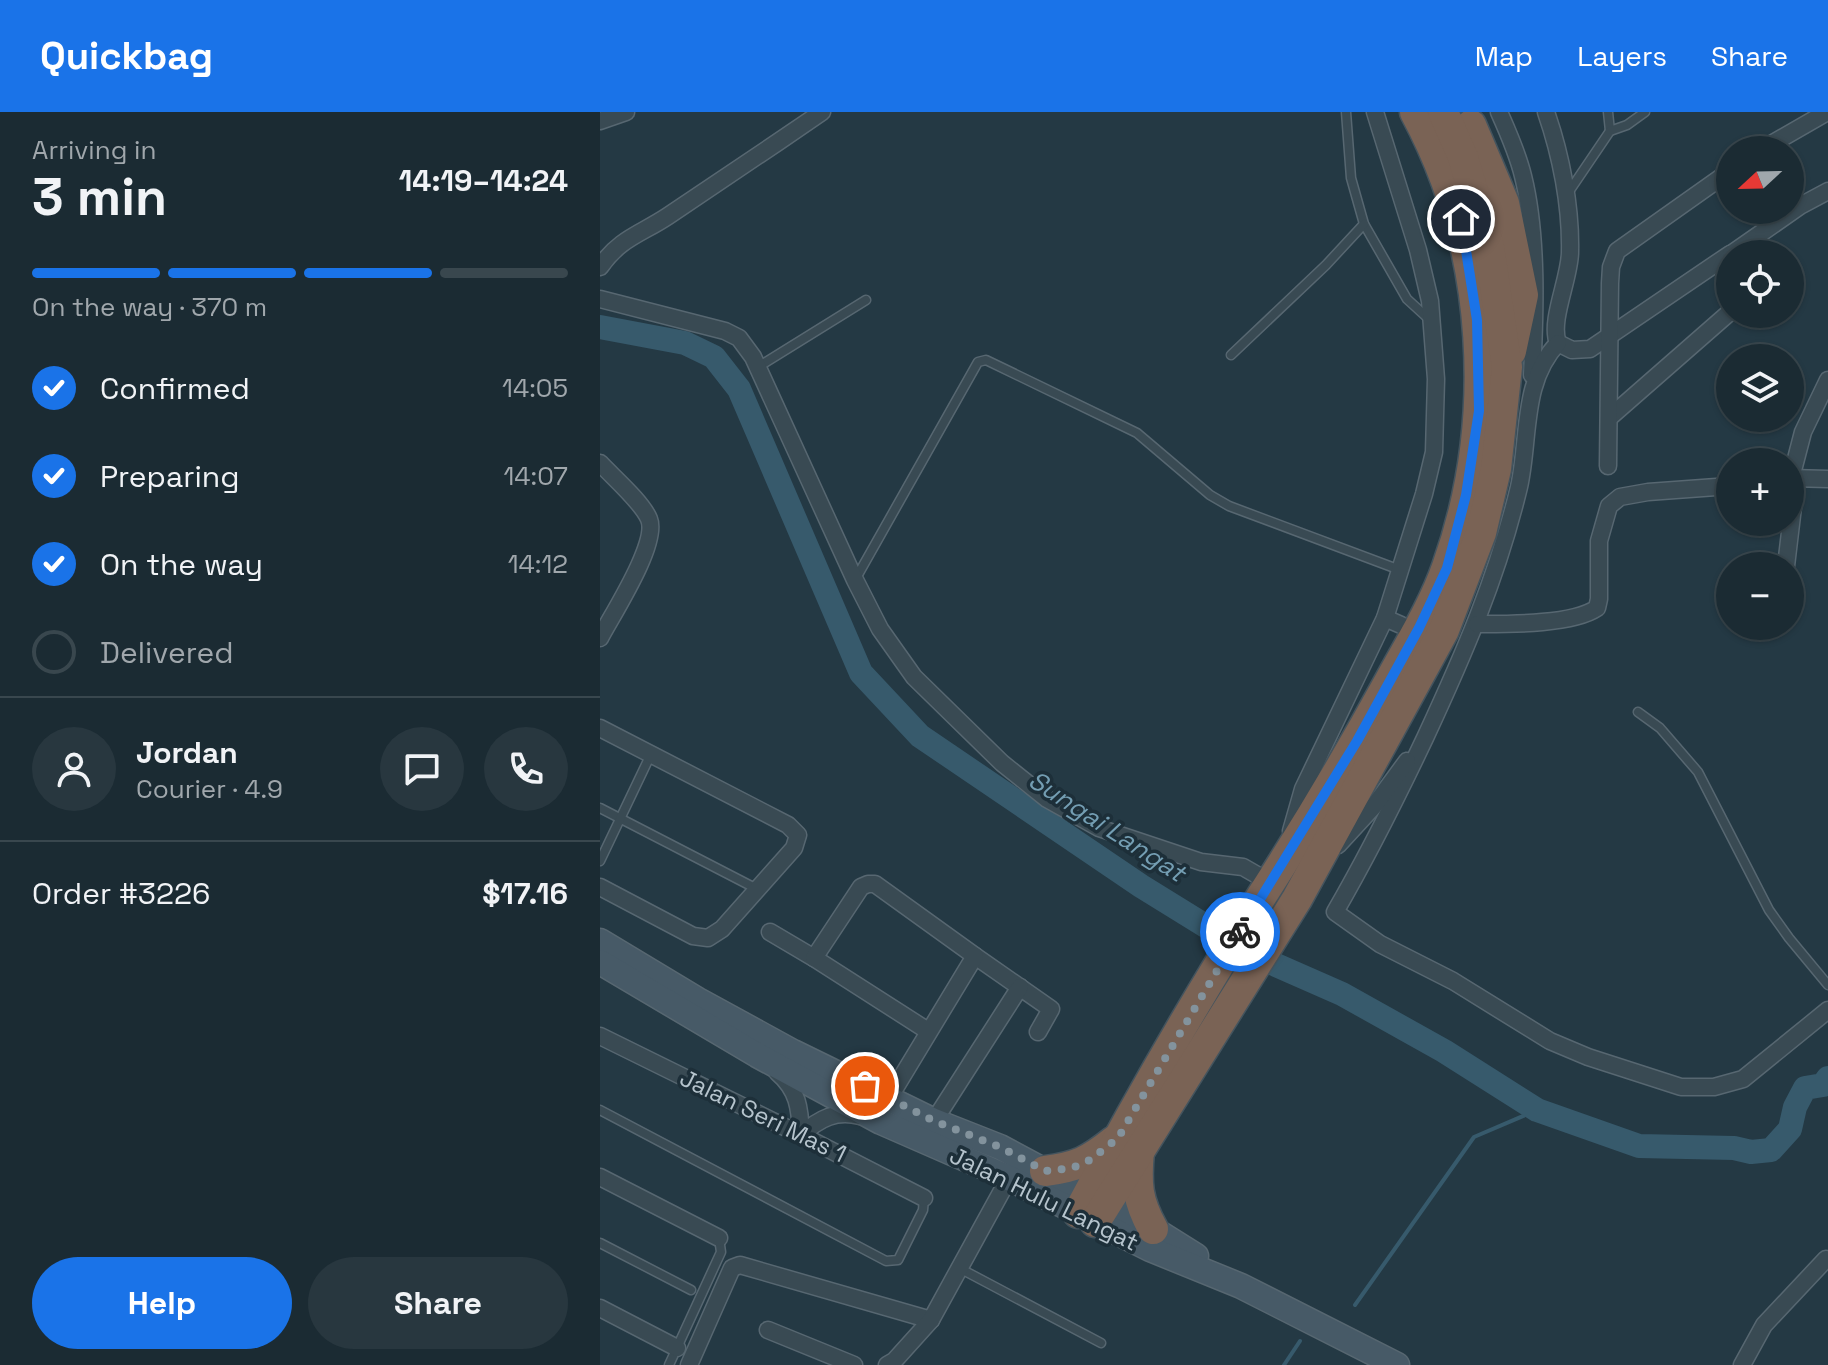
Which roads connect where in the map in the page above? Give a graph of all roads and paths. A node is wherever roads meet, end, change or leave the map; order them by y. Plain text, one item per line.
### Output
1 (626, 112) edge
2 (822, 112) edge
3 (1346, 112) edge
4 (1375, 112) edge
5 (1415, 112) edge
6 (1443, 112) edge
7 (1465, 112) edge
8 (1546, 112) edge
9 (1608, 112) edge
10 (1645, 112) edge
11 (1827, 112) edge
12 (1499, 113) edge
13 (600, 121) edge
14 (1610, 131) junction
15 (1785, 136) edge
16 (1716, 181) edge
17 (1828, 191) edge
18 (1565, 197) junction
19 (1364, 224) junction
20 (1750, 240) edge
21 (1716, 264) edge
22 (600, 267) edge
23 (600, 299) edge
24 (866, 300) dead end
25 (1431, 321) junction
26 (1716, 324) edge
27 (1609, 337) junction
28 (1558, 343) junction
29 (1231, 355) dead end
30 (757, 367) junction
31 (1507, 367) junction
32 (1828, 380) edge
33 (1610, 417) junction
34 (1527, 441) junction
35 (1798, 448) edge
36 (600, 463) edge
37 (1608, 466) dead end
38 (1804, 478) edge
39 (1828, 479) edge
40 (1716, 487) edge
41 (1401, 571) junction
42 (855, 580) junction
43 (1477, 624) junction
44 (600, 638) edge
45 (1638, 712) dead end
46 (600, 728) edge
47 (1427, 734) junction
48 (651, 754) junction
49 (600, 808) edge
50 (622, 819) junction
51 (600, 861) edge
52 (1272, 881) junction
53 (600, 887) edge
54 (1304, 887) junction
55 (758, 889) junction
56 (770, 932) dead end
57 (600, 941) edge
58 (975, 956) junction
59 (814, 958) junction
60 (600, 962) edge
61 (1828, 985) edge
62 (1020, 987) junction
63 (1828, 1010) edge
64 (928, 1031) junction
65 (1038, 1032) dead end
66 (600, 1036) edge
67 (757, 1055) junction
68 (889, 1098) junction
69 (600, 1110) edge
70 (934, 1121) junction
71 (881, 1122) junction
72 (801, 1135) junction
73 (1129, 1143) junction
74 (1045, 1171) junction
75 (600, 1177) edge
76 (1009, 1178) junction
77 (924, 1198) joint
78 (1092, 1208) junction
79 (1153, 1229) junction
80 (719, 1238) joint
81 (600, 1243) edge
82 (1826, 1259) edge
83 (961, 1269) junction
84 (1241, 1286) junction
85 (691, 1290) dead end
86 (600, 1308) edge
87 (931, 1320) junction
88 (768, 1330) dead end
89 (1101, 1343) dead end
90 (677, 1348) junction
91 (669, 1365) edge
92 (689, 1365) edge
93 (854, 1365) edge
94 (887, 1365) edge
95 (1397, 1365) edge
96 (1742, 1365) edge

1 - 13 street
2 - 22 street
3 - 19 lane
4 - 25 street
5 - 52 highway
6 - 31 highway
7 - 31 highway
8 - 18 street
9 - 14 lane
10 - 14 lane
11 - 15 street
12 - 34 street
14 - 18 lane
16 - 27 street
17 - 20 street
18 - 28 street
19 - 25 lane
19 - 29 lane
21 - 27 street
23 - 30 street
24 - 30 lane
25 - 41 street
26 - 33 street
27 - 28 street
27 - 33 street
28 - 34 street
30 - 42 street
31 - 54 highway
32 - 35 street
33 - 37 street
34 - 43 street
36 - 44 street
38 - 39 street
40 - 43 street
41 - 42 lane
41 - 52 street
42 - 52 street
43 - 47 street
45 - 61 lane
46 - 48 street
47 - 54 street
47 - 63 street
48 - 50 lane
48 - 55 street
49 - 50 lane
50 - 51 lane
50 - 55 lane
52 - 73 highway
53 - 55 street
54 - 73 highway
56 - 59 street
57 - 68 main road, Jalan Hulu Langat
58 - 59 street
58 - 62 street
58 - 64 street
59 - 64 street
60 - 67 main road, Jalan Hulu Langat
62 - 65 street
62 - 70 street
64 - 68 street
66 - 72 street, Jalan Seri Mas 1
67 - 71 main road, Jalan Hulu Langat
67 - 72 street
68 - 70 main road, Jalan Hulu Langat
69 - 77 lane
70 - 74 main road, Jalan Hulu Langat
71 - 72 street
71 - 76 main road, Jalan Hulu Langat
72 - 77 street, Jalan Seri Mas 1
73 - 74 highway
73 - 78 highway
73 - 79 highway
74 - 78 main road, Jalan Hulu Langat
75 - 80 street
76 - 78 main road, Jalan Hulu Langat
76 - 83 street
78 - 79 main road, Jalan Hulu Langat
78 - 84 main road, Jalan Hulu Langat
79 - 84 main road, Jalan Hulu Langat
80 - 90 lane
81 - 85 lane
82 - 96 street
83 - 87 street
83 - 89 lane
84 - 95 main road, Jalan Hulu Langat
86 - 90 street
87 - 92 street
87 - 94 street
88 - 93 street
90 - 91 lane

